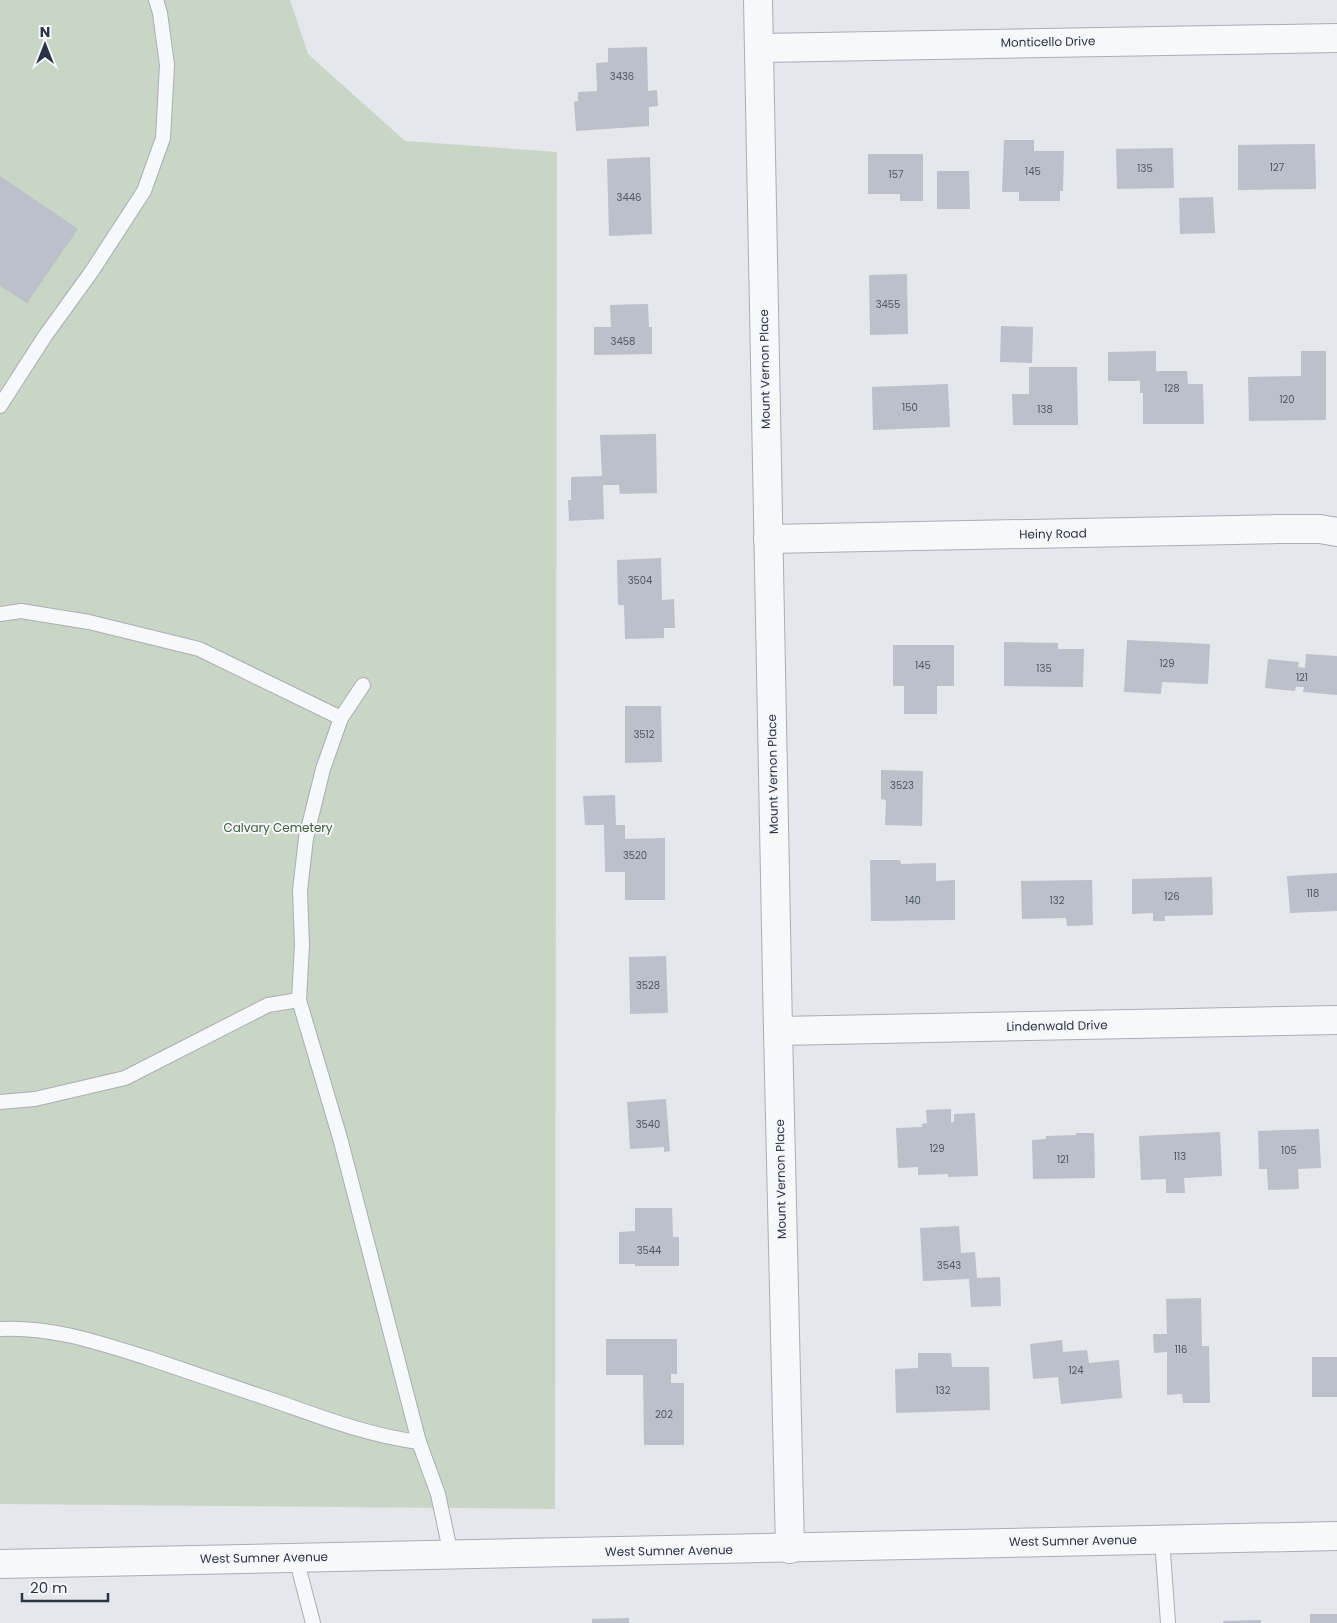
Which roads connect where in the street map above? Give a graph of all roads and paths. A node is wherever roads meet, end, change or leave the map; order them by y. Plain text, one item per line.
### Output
1 (156, 0) edge
2 (758, 0) edge
3 (1337, 38) edge
4 (759, 48) junction
5 (0, 406) edge
6 (1337, 532) edge
7 (768, 539) junction
8 (0, 614) edge
9 (363, 685) dead end
10 (341, 718) junction
11 (299, 1000) junction
12 (1337, 1020) edge
13 (778, 1031) junction
14 (0, 1102) edge
15 (0, 1329) edge
16 (419, 1442) junction
17 (1337, 1536) edge
18 (1162, 1540) junction
19 (790, 1548) junction
20 (451, 1555) junction
21 (296, 1558) junction
22 (0, 1564) edge
23 (313, 1623) edge
24 (1168, 1623) edge

1 - 5 lane
2 - 4 street, Mount Vernon Place
3 - 4 street, Monticello Drive
4 - 7 street, Mount Vernon Place
6 - 7 street, Heiny Road
7 - 13 street, Mount Vernon Place
8 - 10 lane
9 - 10 lane
10 - 11 lane
11 - 14 lane
11 - 16 lane
12 - 13 street, Lindenwald Drive
13 - 19 street, Mount Vernon Place
15 - 16 lane
16 - 20 lane
17 - 18 street, West Sumner Avenue
18 - 19 street, West Sumner Avenue
18 - 24 lane
19 - 20 street, West Sumner Avenue
20 - 21 street, West Sumner Avenue
21 - 22 street, West Sumner Avenue
21 - 23 lane

